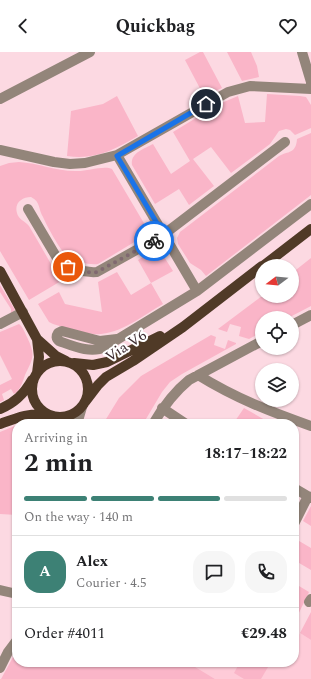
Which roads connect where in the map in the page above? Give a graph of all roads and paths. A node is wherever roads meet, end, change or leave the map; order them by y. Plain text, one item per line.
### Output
1 (90, 52) edge
2 (302, 52) edge
3 (311, 82) edge
4 (311, 89) edge
5 (0, 99) edge
6 (285, 142) dead end
7 (0, 150) edge
8 (117, 156) junction
9 (311, 204) edge
10 (28, 209) dead end
11 (311, 229) edge
12 (164, 235) junction
13 (271, 259) edge
14 (0, 271) edge
15 (255, 271) edge
16 (197, 291) junction
17 (23, 312) junction
18 (311, 315) edge
19 (299, 321) edge
20 (189, 322) junction
21 (0, 324) edge
22 (117, 338) junction
23 (92, 339) junction
24 (37, 340) junction
25 (255, 345) edge
26 (92, 350) junction
27 (70, 362) junction
28 (36, 375) junction
29 (198, 375) junction
30 (84, 405) junction
31 (162, 408) junction
32 (0, 409) edge
33 (51, 415) junction
34 (14, 419) edge
35 (55, 419) edge
36 (79, 419) edge
37 (156, 419) edge
38 (178, 419) edge
39 (292, 419) edge
40 (12, 420) edge
41 (299, 421) edge
42 (0, 424) edge
43 (311, 426) edge
44 (299, 491) edge
45 (310, 497) edge
46 (299, 516) edge
47 (0, 590) edge
48 (12, 593) edge
49 (12, 647) edge
50 (0, 668) edge

1 - 5 street
2 - 3 street
4 - 8 street
6 - 12 street
7 - 8 street
8 - 12 street
9 - 16 street
10 - 12 street
11 - 13 main road, Via V6
12 - 16 street
14 - 17 main road
15 - 20 main road, Via V6
16 - 22 street
17 - 21 street
17 - 24 main road
18 - 19 street
20 - 27 main road, Via V6
20 - 30 main road, Via V6
22 - 23 street
22 - 26 street
23 - 26 street
23 - 26 street
24 - 27 main road
24 - 28 main road
25 - 29 street
27 - 28 main road
27 - 30 main road
28 - 32 main road
28 - 33 main road
29 - 31 street
29 - 39 street
30 - 33 main road
30 - 36 street
31 - 37 street
31 - 38 street
33 - 34 main road
33 - 35 street
40 - 42 main road
41 - 43 street
44 - 45 street
45 - 46 street
47 - 48 street
49 - 50 street

